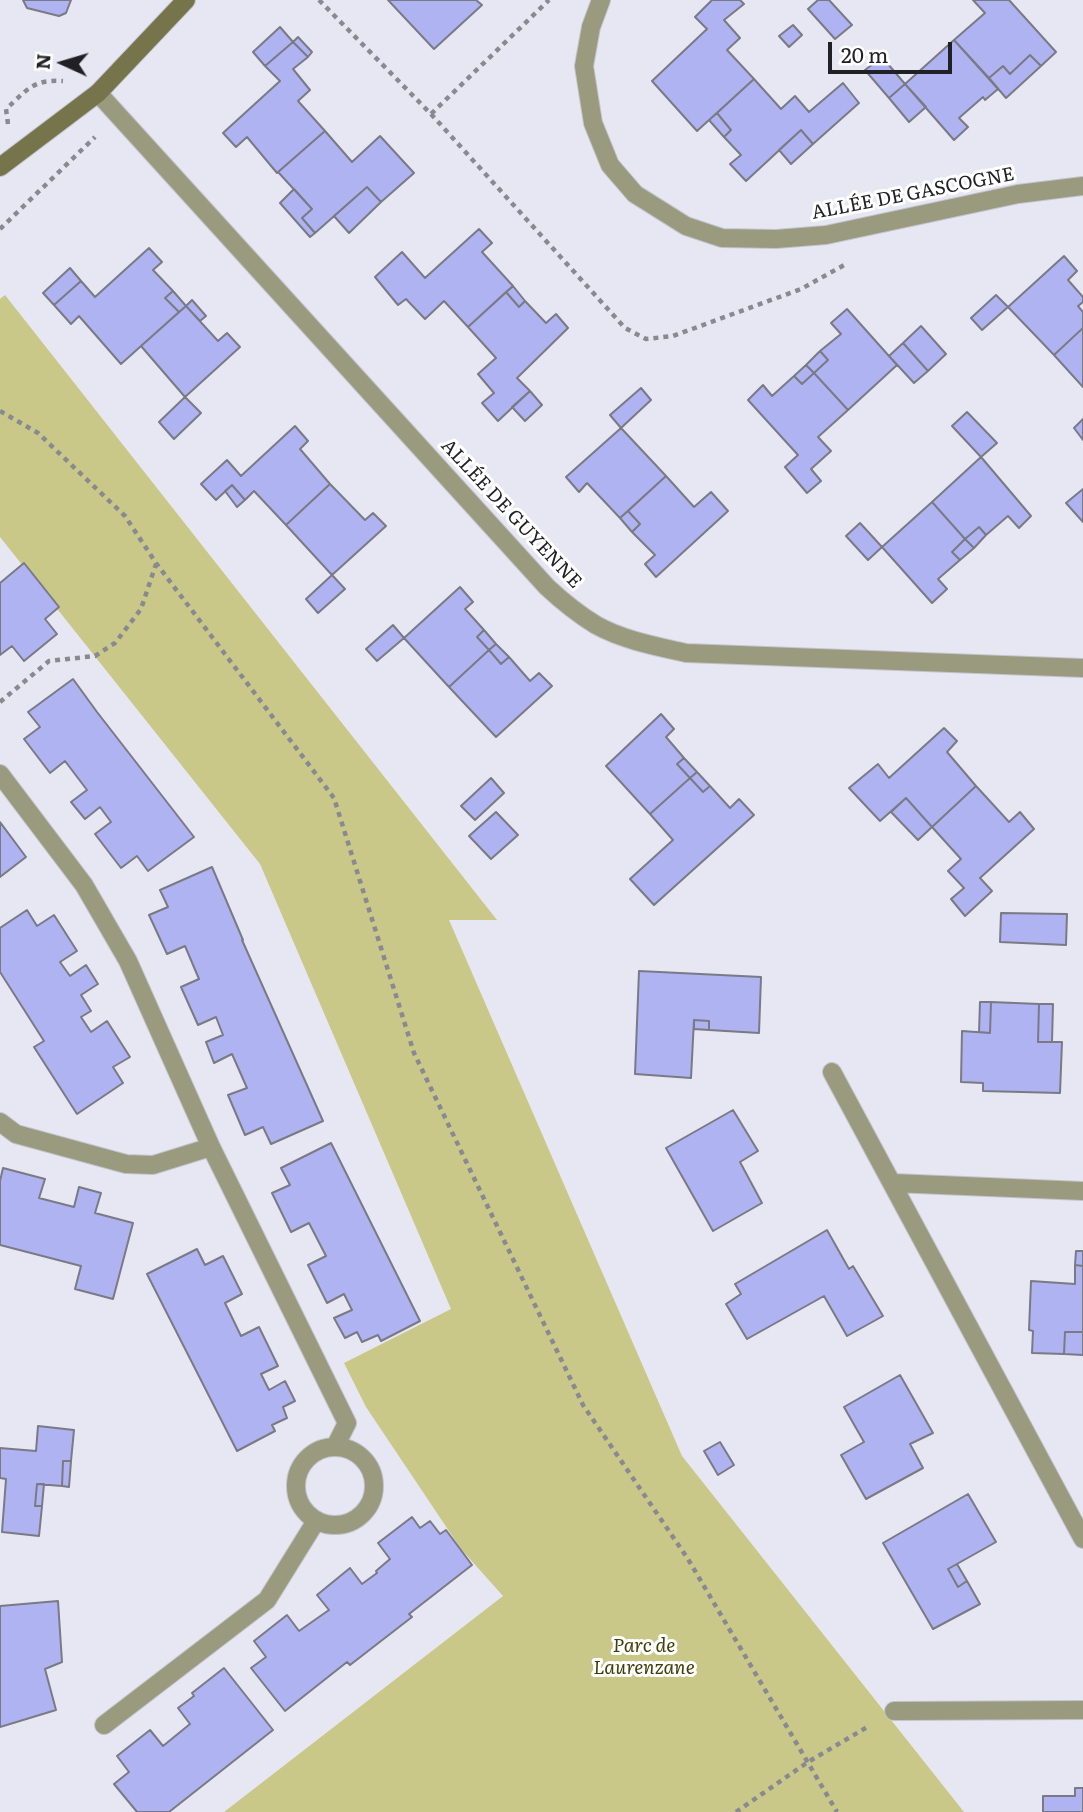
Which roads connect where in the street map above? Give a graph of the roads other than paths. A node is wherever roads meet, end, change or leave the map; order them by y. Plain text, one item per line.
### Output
1 (186, 0) edge
2 (601, 0) edge
3 (98, 93) junction
4 (0, 167) edge
5 (1083, 186) edge
6 (1083, 668) edge
7 (0, 774) edge
8 (832, 1072) dead end
9 (0, 1122) edge
10 (211, 1147) junction
11 (892, 1183) junction
12 (1083, 1191) edge
13 (335, 1447) junction
14 (316, 1521) junction
15 (1083, 1538) edge
16 (1083, 1710) edge
17 (894, 1711) road end
18 (104, 1725) dead end

1 - 3 street
2 - 5 street, ALLÉE DE GASCOGNE
3 - 4 street
3 - 6 street, ALLÉE DE GUYENNE
7 - 10 street
8 - 11 street
9 - 10 street
10 - 13 street
11 - 12 street
11 - 15 street
13 - 14 street
13 - 14 street
14 - 18 street
16 - 17 street

